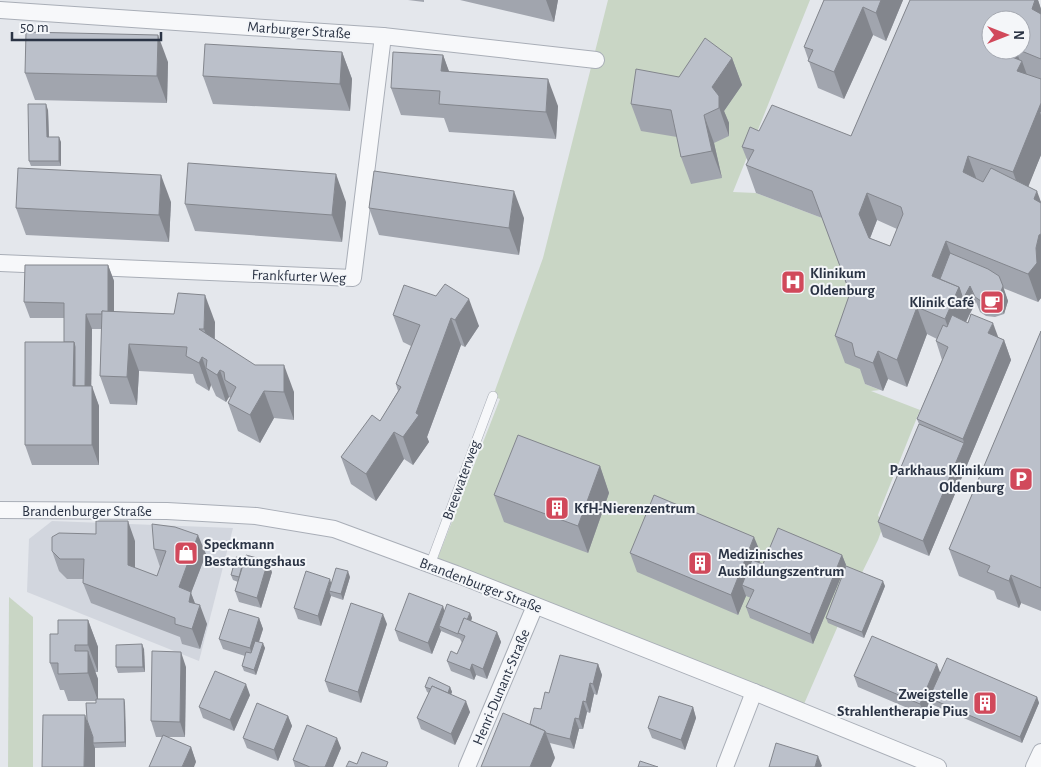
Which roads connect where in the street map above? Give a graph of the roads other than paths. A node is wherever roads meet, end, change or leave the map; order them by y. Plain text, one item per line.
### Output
1 (0, 10) edge
2 (383, 36) junction
3 (596, 60) dead end
4 (0, 263) edge
5 (493, 396) dead end
6 (0, 510) edge
7 (430, 565) junction
8 (535, 606) junction
9 (754, 692) junction
10 (1041, 752) edge
11 (467, 767) edge
12 (725, 767) edge
13 (938, 767) edge
14 (1034, 767) edge

1 - 2 street, Marburger Straße
2 - 3 street, Marburger Straße
2 - 4 street, Frankfurter Weg
5 - 7 lane, Breewaterweg
6 - 7 street, Brandenburger Straße
7 - 8 street, Brandenburger Straße
8 - 9 street, Brandenburger Straße
8 - 11 street, Henri-Dunant-Straße
9 - 12 street
9 - 13 street, Brandenburger Straße
10 - 14 street

